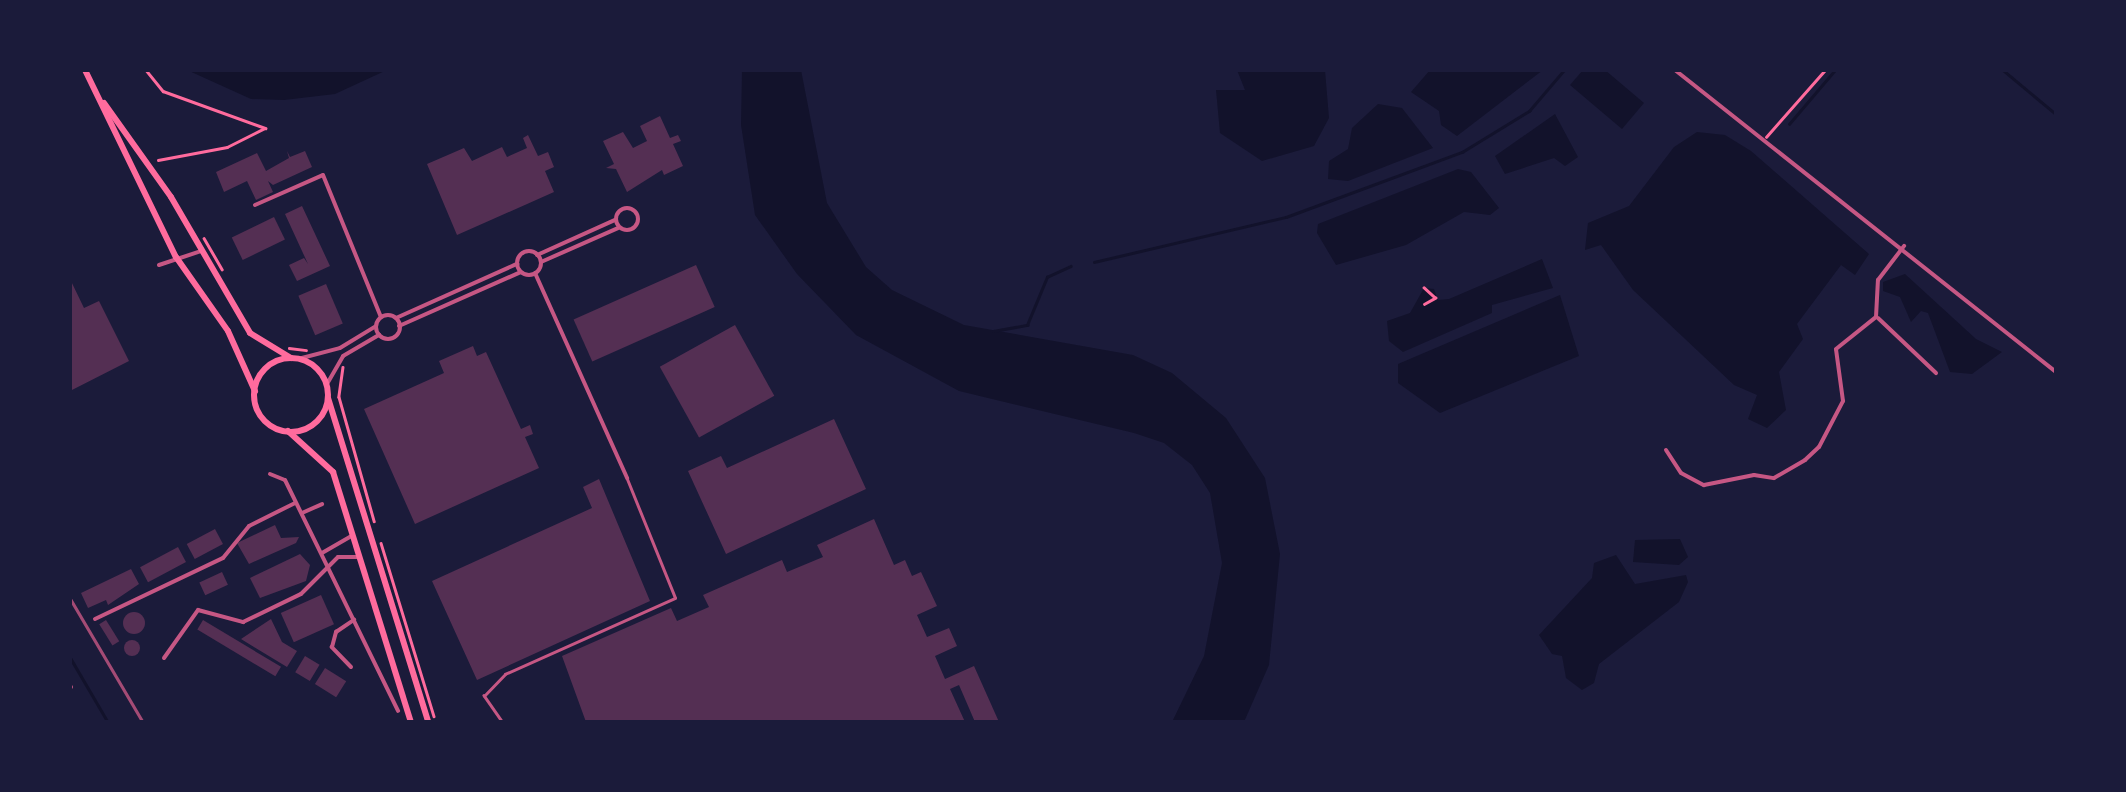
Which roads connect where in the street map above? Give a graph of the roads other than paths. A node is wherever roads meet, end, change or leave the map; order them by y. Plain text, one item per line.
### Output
1 (85, 70) edge
2 (1675, 70) edge
3 (94, 90) junction
4 (254, 205) dead end
5 (615, 220) junction
6 (618, 228) junction
7 (1904, 246) junction
8 (203, 252) junction
9 (537, 254) junction
10 (176, 257) junction
11 (540, 262) junction
12 (517, 264) junction
13 (159, 265) dead end
14 (520, 272) junction
15 (535, 273) junction
16 (381, 317) junction
17 (1876, 317) junction
18 (396, 318) junction
19 (376, 326) junction
20 (399, 326) junction
21 (379, 335) junction
22 (294, 358) junction
23 (2056, 372) edge
24 (1936, 374) dead end
25 (326, 384) junction
26 (255, 391) junction
27 (328, 398) junction
28 (288, 432) junction
29 (1666, 450) dead end
30 (270, 474) dead end
31 (627, 478) joint
32 (297, 502) junction
33 (322, 504) dead end
34 (302, 513) junction
35 (355, 532) junction
36 (322, 553) junction
37 (363, 560) junction
38 (328, 565) junction
39 (94, 619) dead end
40 (354, 620) junction
41 (164, 658) dead end
42 (351, 667) dead end
43 (398, 711) dead end
44 (411, 722) edge
45 (431, 722) edge
46 (502, 722) edge

1 - 3 main road
2 - 7 street
3 - 8 main road
3 - 10 main road
4 - 16 street
5 - 6 street
5 - 6 street
5 - 9 street
6 - 11 street
7 - 17 street
7 - 23 street
8 - 10 street
8 - 22 main road
9 - 11 street
9 - 12 street
10 - 13 street
10 - 26 main road
11 - 15 street
12 - 14 street
12 - 18 street
14 - 15 street
14 - 20 street
15 - 31 street
16 - 18 street
16 - 19 street
17 - 24 street
17 - 29 street
18 - 20 street
19 - 21 street
19 - 22 street
20 - 21 street
21 - 25 street
22 - 25 main road
22 - 26 main road
25 - 27 main road
26 - 28 main road
27 - 28 main road
27 - 45 main road
28 - 35 main road
30 - 32 street
31 - 46 lane
32 - 34 street
32 - 39 street
33 - 34 street
34 - 36 street
35 - 36 street
35 - 37 main road
36 - 38 street
37 - 38 street
37 - 44 main road
38 - 40 street
38 - 41 street
40 - 42 street
40 - 43 street

